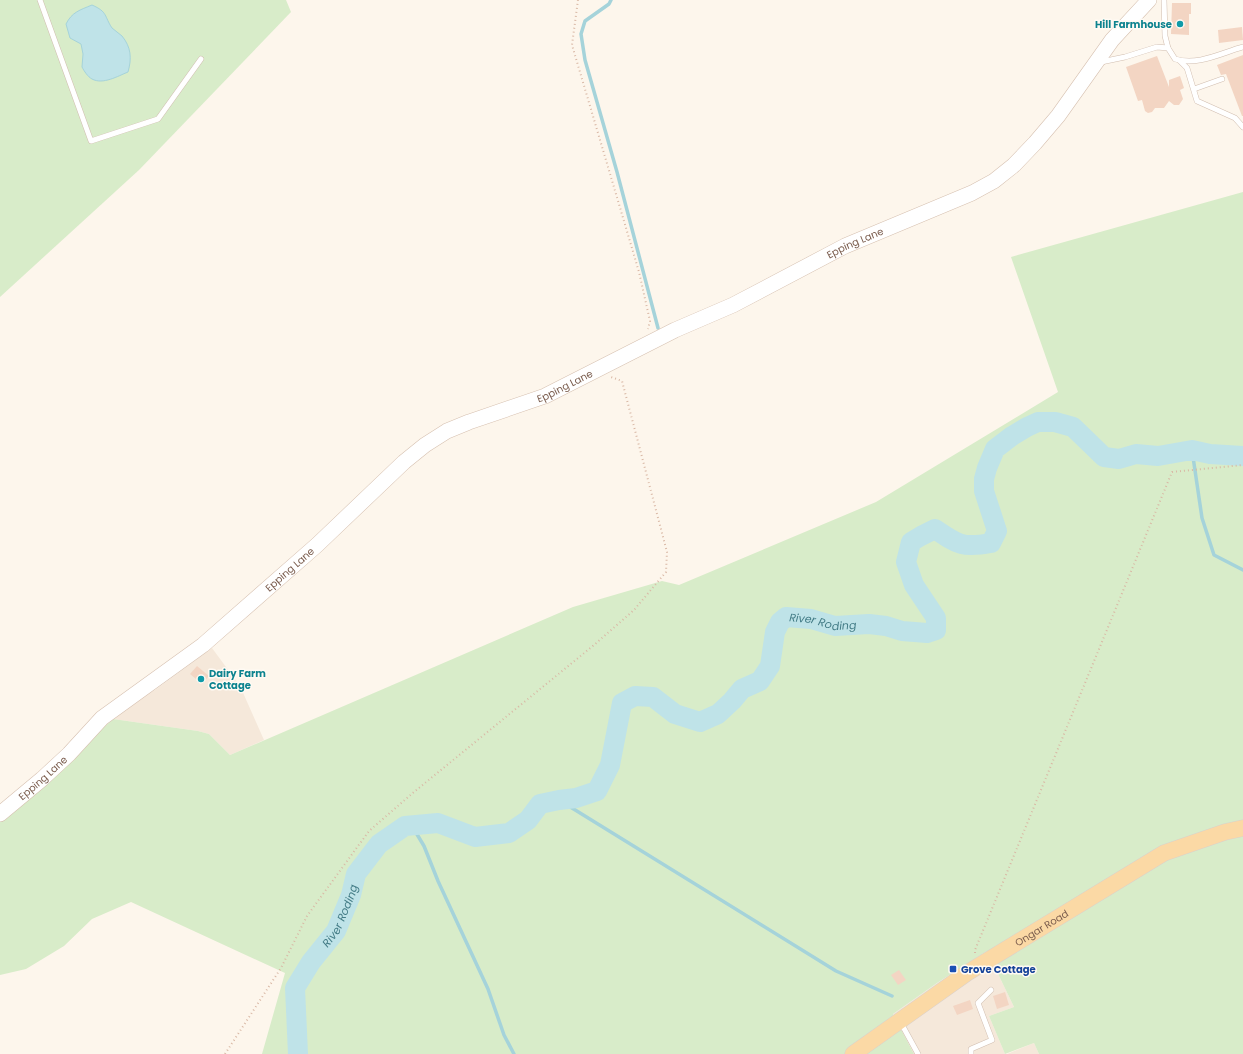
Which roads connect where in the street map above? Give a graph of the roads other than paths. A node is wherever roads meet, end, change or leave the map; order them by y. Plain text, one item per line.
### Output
1 (40, 0) edge
2 (1149, 0) edge
3 (1164, 0) edge
4 (1243, 47) edge
5 (1168, 48) junction
6 (201, 59) dead end
7 (1179, 60) junction
8 (1095, 63) junction
9 (1222, 79) dead end
10 (1194, 89) junction
11 (1243, 127) edge
12 (0, 814) edge
13 (1243, 828) edge
14 (991, 990) dead end
15 (899, 1021) junction
16 (853, 1054) edge
17 (918, 1054) edge
18 (971, 1054) edge

1 - 6 lane
2 - 8 street, Epping Lane
3 - 5 lane
4 - 7 lane
5 - 7 lane
5 - 8 lane
7 - 10 lane
8 - 12 street, Epping Lane
9 - 10 lane
10 - 11 lane
13 - 15 main road, Ongar Road
14 - 18 lane
15 - 16 main road, Ongar Road
15 - 17 lane

